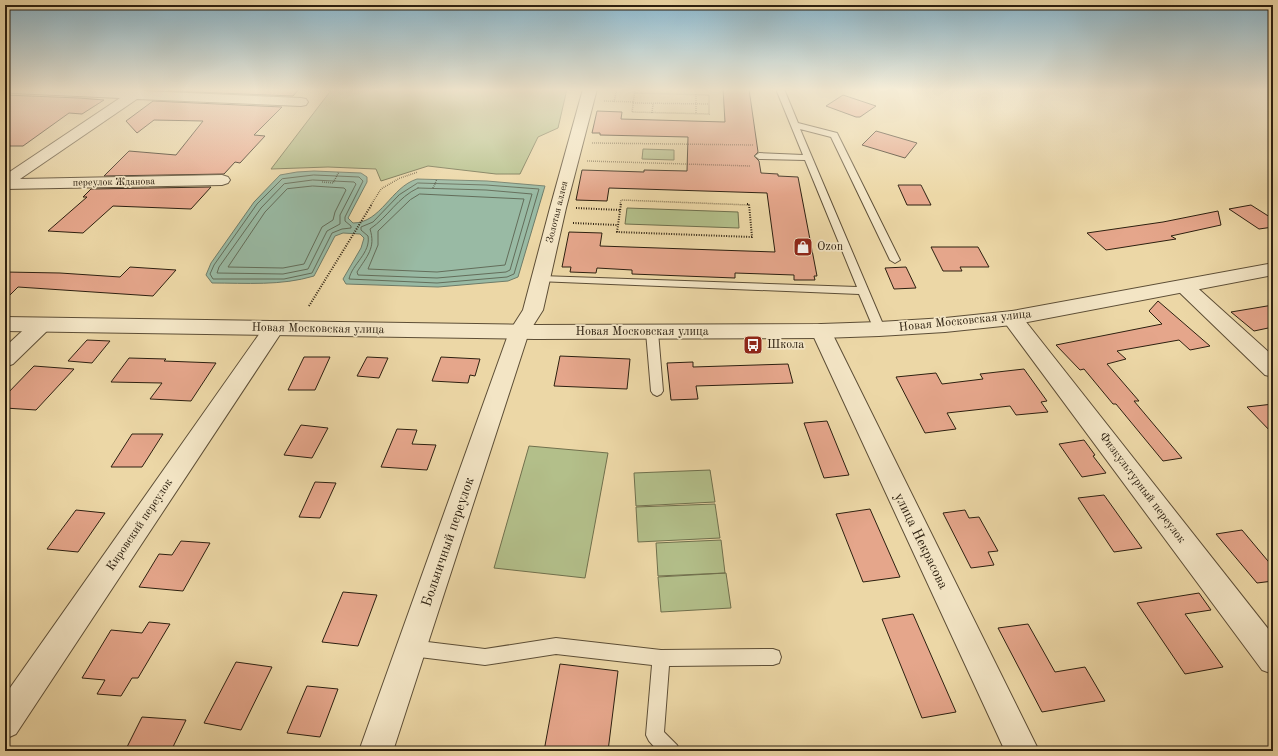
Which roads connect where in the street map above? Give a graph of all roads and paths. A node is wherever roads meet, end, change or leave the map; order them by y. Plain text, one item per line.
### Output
1 (91, 124) edge
2 (581, 124) edge
3 (795, 125) joint
4 (576, 142) junction
5 (760, 145) dead end
6 (759, 156) dead end
7 (809, 158) junction
8 (571, 160) junction
9 (751, 166) dead end
10 (340, 172) dead end
11 (418, 172) dead end
12 (437, 179) dead end
13 (222, 180) dead end
14 (322, 182) dead end
15 (5, 183) edge
16 (433, 188) dead end
17 (620, 210) junction
18 (556, 215) junction
19 (617, 225) junction
20 (895, 260) dead end
21 (1273, 269) edge
22 (541, 279) junction
23 (1184, 286) junction
24 (864, 291) junction
25 (309, 306) dead end
26 (1012, 318) junction
27 (5, 324) edge
28 (41, 325) junction
29 (274, 328) junction
30 (880, 329) junction
31 (821, 331) junction
32 (520, 332) junction
33 (652, 332) junction
34 (5, 359) edge
35 (1273, 369) edge
36 (657, 391) dead end
37 (411, 648) junction
38 (772, 657) dead end
39 (661, 658) junction
40 (1273, 659) edge
41 (5, 723) edge
42 (376, 751) edge
43 (671, 751) edge
44 (1022, 751) edge

1 - 15 street
2 - 4 street, Золотая аллея
3 - 7 lane
3 - 20 lane
4 - 5 path
4 - 8 street, Золотая аллея
6 - 7 lane
7 - 24 lane
8 - 9 path
8 - 18 street, Золотая аллея
10 - 14 path
11 - 25 path
12 - 16 path
13 - 15 street, переулок Жданова
17 - 18 path
17 - 19 path
17 - 19 path
18 - 19 path
18 - 22 street, Золотая аллея
21 - 23 street, Новая Московская улица
22 - 24 lane
22 - 32 street, Золотая аллея
23 - 26 street, Новая Московская улица
23 - 35 street
24 - 30 lane
26 - 30 street, Новая Московская улица
26 - 40 street, Физкультурный переулок
27 - 28 street, Новая Московская улица
28 - 29 street, Новая Московская улица
28 - 34 street
29 - 32 street, Новая Московская улица
29 - 41 street, Кировский переулок
30 - 31 street, Новая Московская улица
31 - 33 street, Новая Московская улица
31 - 44 street, улица Некрасова
32 - 33 street, Новая Московская улица
32 - 37 street, Больничный переулок
33 - 36 lane
37 - 39 lane
37 - 42 street, Больничный переулок
38 - 39 lane
39 - 43 lane

